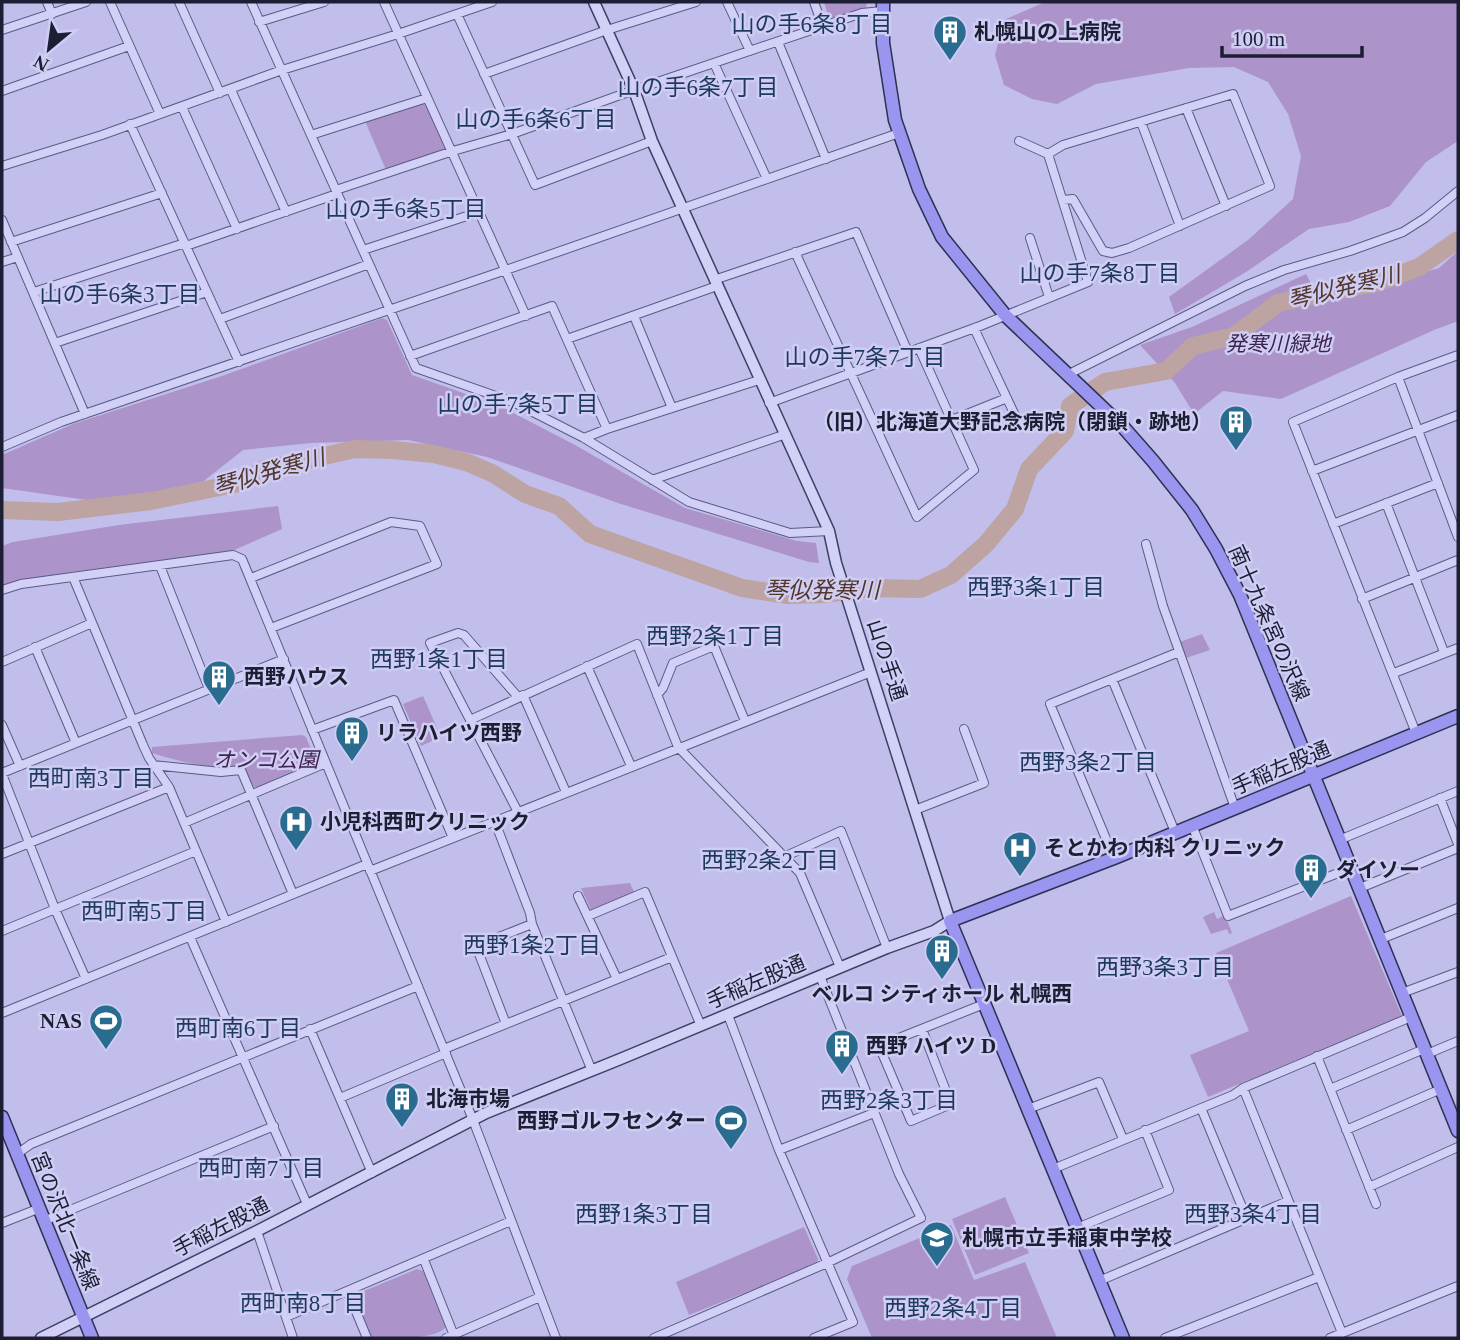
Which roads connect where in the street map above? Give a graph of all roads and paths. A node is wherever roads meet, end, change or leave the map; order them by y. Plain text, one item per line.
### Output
1 (47, 2) edge
2 (86, 2) edge
3 (110, 2) edge
4 (179, 2) edge
5 (251, 2) edge
6 (324, 2) edge
7 (384, 2) edge
8 (492, 2) edge
9 (594, 2) edge
10 (696, 2) edge
11 (727, 2) edge
12 (814, 2) edge
13 (883, 7) edge
14 (52, 13) junction
15 (457, 14) junction
16 (260, 22) junction
17 (823, 27) junction
18 (2, 30) edge
19 (607, 30) junction
20 (398, 34) junction
21 (778, 42) junction
22 (129, 46) junction
23 (750, 51) junction
24 (714, 63) junction
25 (282, 70) junction
26 (484, 74) junction
27 (2, 90) edge
28 (230, 90) junction
29 (634, 90) junction
30 (220, 93) junction
31 (427, 98) junction
32 (182, 107) junction
33 (1186, 108) junction
34 (160, 114) junction
35 (1141, 122) junction
36 (130, 124) junction
37 (899, 133) junction
38 (512, 134) junction
39 (311, 135) junction
40 (652, 141) junction
41 (1018, 141) dead end
42 (453, 151) junction
43 (1048, 154) junction
44 (826, 159) junction
45 (2, 166) edge
46 (767, 179) junction
47 (1458, 191) edge
48 (337, 192) junction
49 (162, 193) junction
50 (1063, 200) junction
51 (1226, 206) junction
52 (682, 209) junction
53 (286, 212) junction
54 (479, 212) junction
55 (2, 220) edge
56 (1180, 226) junction
57 (237, 229) junction
58 (1030, 238) dead end
59 (11, 242) junction
60 (185, 245) junction
61 (363, 250) junction
62 (795, 253) junction
63 (18, 257) junction
64 (2, 262) edge
65 (369, 264) junction
66 (506, 271) junction
67 (715, 283) junction
68 (34, 292) junction
69 (207, 292) junction
70 (1049, 297) junction
71 (389, 309) junction
72 (1005, 314) junction
73 (526, 316) junction
74 (634, 316) junction
75 (220, 319) junction
76 (974, 328) junction
77 (568, 339) junction
78 (55, 343) junction
79 (919, 348) junction
80 (908, 352) junction
81 (1458, 355) edge
82 (410, 356) junction
83 (239, 362) junction
84 (850, 374) junction
85 (1067, 375) junction
86 (1398, 377) junction
87 (759, 380) junction
88 (1007, 398) junction
89 (769, 403) junction
90 (673, 408) junction
91 (85, 414) junction
92 (1458, 415) edge
93 (952, 420) junction
94 (1019, 424) dead end
95 (607, 429) junction
96 (1418, 431) junction
97 (783, 435) junction
98 (584, 438) junction
99 (2, 447) edge
100 (1312, 471) junction
101 (652, 481) junction
102 (1438, 483) junction
103 (1386, 503) junction
104 (1333, 524) junction
105 (829, 531) junction
106 (1458, 537) edge
107 (1146, 544) dead end
108 (1458, 559) edge
109 (160, 566) junction
110 (73, 576) junction
111 (1416, 577) junction
112 (251, 578) junction
113 (2, 590) edge
114 (1362, 599) junction
115 (92, 623) junction
116 (271, 628) junction
117 (35, 647) junction
118 (1458, 648) edge
119 (1180, 652) junction
120 (1444, 652) junction
121 (284, 659) junction
122 (2, 662) edge
123 (587, 666) junction
124 (871, 672) junction
125 (1394, 674) junction
126 (1112, 679) junction
127 (209, 689) junction
128 (657, 695) junction
129 (521, 696) junction
130 (1458, 716) edge
131 (133, 720) junction
132 (470, 720) junction
133 (746, 721) junction
134 (2, 725) edge
135 (964, 729) dead end
136 (312, 730) junction
137 (1416, 733) junction
138 (76, 743) junction
139 (678, 747) junction
140 (326, 764) junction
141 (153, 765) junction
142 (20, 766) junction
143 (631, 766) junction
144 (2, 773) edge
145 (1312, 775) junction
146 (169, 787) junction
147 (1458, 791) edge
148 (566, 792) junction
149 (251, 796) junction
150 (1440, 798) junction
151 (1236, 808) junction
152 (915, 810) junction
153 (517, 812) junction
154 (495, 822) junction
155 (184, 823) junction
156 (1192, 825) junction
157 (1175, 832) junction
158 (453, 838) junction
159 (1339, 839) junction
160 (30, 842) junction
161 (1458, 848) edge
162 (196, 851) junction
163 (2, 854) edge
164 (786, 856) junction
165 (1114, 858) junction
166 (368, 867) junction
167 (1351, 867) junction
168 (1360, 888) junction
169 (293, 894) junction
170 (578, 896) dead end
171 (1458, 908) edge
172 (55, 909) junction
173 (589, 916) junction
174 (950, 921) junction
175 (226, 922) junction
176 (532, 924) junction
177 (2, 931) edge
178 (190, 937) junction
179 (1381, 939) junction
180 (887, 948) junction
181 (672, 957) junction
182 (840, 967) junction
183 (1458, 972) edge
184 (820, 976) junction
185 (86, 979) junction
186 (617, 979) junction
187 (418, 986) junction
188 (1402, 993) junction
189 (564, 1003) junction
190 (984, 1004) junction
191 (2, 1013) edge
192 (728, 1015) junction
193 (1412, 1017) junction
194 (506, 1024) junction
195 (701, 1026) junction
196 (310, 1029) junction
197 (922, 1029) junction
198 (1458, 1041) edge
199 (445, 1051) junction
200 (1426, 1051) junction
201 (1317, 1056) junction
202 (243, 1058) junction
203 (592, 1071) junction
204 (1243, 1088) junction
205 (1329, 1089) junction
206 (1441, 1089) junction
207 (340, 1098) junction
208 (1201, 1108) junction
209 (1028, 1109) junction
210 (874, 1113) junction
211 (1455, 1115) edge
212 (2, 1117) edge
213 (473, 1120) junction
214 (274, 1126) junction
215 (1346, 1129) junction
216 (1145, 1130) junction
217 (1458, 1131) edge
218 (1124, 1139) junction
219 (1458, 1147) edge
220 (779, 1150) junction
221 (16, 1154) junction
222 (1053, 1169) junction
223 (372, 1172) junction
224 (1369, 1187) junction
225 (1288, 1202) junction
226 (307, 1204) junction
227 (1376, 1204) dead end
228 (43, 1214) junction
229 (1247, 1219) junction
230 (511, 1221) junction
231 (2, 1223) edge
232 (1077, 1228) junction
233 (257, 1231) junction
234 (424, 1260) junction
235 (827, 1263) junction
236 (1319, 1277) junction
237 (1099, 1281) junction
238 (1458, 1286) edge
239 (348, 1292) junction
240 (540, 1297) junction
241 (83, 1317) junction
242 (286, 1318) junction
243 (1353, 1329) junction
244 (1342, 1334) junction
245 (452, 1337) edge
246 (1118, 1337) edge
247 (41, 1338) edge
248 (92, 1338) edge
249 (293, 1338) edge
250 (367, 1338) edge
251 (556, 1338) edge
252 (657, 1338) edge
253 (814, 1338) edge
254 (1165, 1338) edge
255 (1330, 1338) edge
256 (1357, 1338) edge

1 - 14 street
2 - 14 street
3 - 22 street
4 - 30 street
5 - 16 street
6 - 16 street
7 - 20 street
8 - 15 street
9 - 19 street, 山の手通
10 - 19 street
11 - 23 street
12 - 17 street
13 - 17 street
13 - 37 main road, 南十九条宮の沢線
14 - 18 street
15 - 20 street
15 - 26 street
16 - 25 street
17 - 21 street
19 - 26 street
19 - 29 street, 山の手通
20 - 25 street
20 - 31 street
21 - 23 street
21 - 44 street
22 - 27 street
22 - 34 street
23 - 24 street
24 - 29 street
24 - 46 street
25 - 28 street
25 - 39 street
26 - 38 street
28 - 30 street
28 - 53 street
29 - 38 street
29 - 40 street, 山の手通
30 - 32 street
31 - 39 street
31 - 42 street
32 - 34 street
32 - 57 street
33 - 35 street
33 - 51 street
33 - 51 street
34 - 36 street
35 - 43 street
35 - 56 street
36 - 45 street
36 - 49 street
37 - 44 street
37 - 72 main road, 南十九条宮の沢線
38 - 40 street
38 - 42 street
39 - 48 street
40 - 52 street, 山の手通
41 - 43 street
42 - 48 street
42 - 54 street
43 - 50 street
44 - 46 street
46 - 52 street
47 - 85 street
48 - 53 street
48 - 61 street
49 - 59 street
49 - 60 street
50 - 56 street
50 - 70 street
51 - 56 street
52 - 66 street
52 - 67 street, 山の手通
53 - 57 street
54 - 61 street
54 - 66 street
55 - 59 street
57 - 60 street
58 - 70 street
59 - 63 street
60 - 68 street
60 - 69 street
61 - 65 street
62 - 67 street
62 - 80 street
62 - 84 street
63 - 64 street
63 - 68 street
65 - 71 street
65 - 75 street
66 - 71 street
66 - 73 street
67 - 74 street
67 - 87 street, 山の手通
68 - 78 street
69 - 75 street
69 - 78 street
70 - 72 street
71 - 82 street
71 - 83 street
72 - 76 street
72 - 85 main road, 南十九条宮の沢線
73 - 77 street
73 - 82 street
74 - 77 street
74 - 90 street
75 - 83 street
76 - 79 street
76 - 88 street
77 - 95 street
78 - 91 street
79 - 80 street
79 - 93 street
80 - 84 street
81 - 86 street
82 - 98 street
83 - 91 street
84 - 89 street
84 - 93 street
85 - 145 main road, 南十九条宮の沢線
86 - 96 street
86 - 100 street
87 - 89 street, 山の手通
87 - 90 street
88 - 93 street
88 - 94 street
89 - 97 street, 山の手通
90 - 95 street
91 - 99 street
92 - 96 street
95 - 98 street
96 - 100 street
96 - 102 street
97 - 101 street
97 - 105 street, 山の手通
98 - 101 street
100 - 104 street
101 - 105 street
102 - 103 street
102 - 106 street
103 - 104 street
103 - 111 street
104 - 114 street
105 - 124 street, 山の手通
107 - 119 street
108 - 111 street
109 - 110 street
109 - 112 street
109 - 127 street
110 - 113 street
110 - 115 street
111 - 114 street
111 - 120 street
112 - 116 street
112 - 116 street
114 - 125 street
115 - 117 street
115 - 131 street
116 - 121 street
117 - 122 street
117 - 138 street
118 - 120 street
119 - 126 street
119 - 151 street
120 - 125 street
121 - 127 street
121 - 136 street
123 - 128 street
123 - 129 street
123 - 143 street
124 - 133 street
124 - 152 street, 山の手通
125 - 137 street
126 - 157 street
126 - 165 street
127 - 131 street
128 - 133 street
128 - 139 street
129 - 132 street
129 - 132 street
129 - 148 street
130 - 137 main road, 手稲左股通
131 - 138 street
131 - 141 street
132 - 153 street
133 - 139 street
134 - 142 street
135 - 152 street
136 - 140 street
136 - 158 street
137 - 145 main road, 手稲左股通
138 - 142 street
139 - 143 street
139 - 164 street
140 - 149 street
140 - 166 street
141 - 146 street
141 - 149 street
142 - 144 street
143 - 148 street
144 - 160 street
145 - 151 main road, 手稲左股通
145 - 159 main road, 南十九条宮の沢線
146 - 155 street
146 - 160 street
147 - 150 street
148 - 153 street
149 - 155 street
149 - 169 street
150 - 159 street
150 - 161 street
151 - 156 main road, 手稲左股通
152 - 174 street, 山の手通
153 - 154 street
154 - 158 street
154 - 176 street
155 - 162 street
156 - 157 main road, 手稲左股通
156 - 167 street
157 - 165 main road, 手稲左股通
158 - 166 street
159 - 167 main road, 南十九条宮の沢線
160 - 163 street
160 - 172 street
161 - 168 street
162 - 172 street
162 - 175 street
164 - 180 street
164 - 182 street
165 - 174 main road, 手稲左股通
166 - 169 street
166 - 187 street
167 - 168 main road, 南十九条宮の沢線
168 - 179 main road, 南十九条宮の沢線
169 - 175 street
170 - 173 street
171 - 179 street
172 - 177 street
172 - 185 street
173 - 181 street
173 - 186 street
174 - 180 street, 手稲左股通
174 - 190 main road, 山の手通
175 - 178 street
176 - 189 street
176 - 194 street
178 - 185 street
178 - 202 street
179 - 188 main road, 南十九条宮の沢線
180 - 182 street, 手稲左股通
181 - 186 street
181 - 195 street
182 - 184 street, 手稲左股通
183 - 188 street
184 - 192 street, 手稲左股通
184 - 210 street
185 - 191 street
186 - 189 street
187 - 196 street
187 - 199 street
188 - 193 main road, 南十九条宮の沢線
189 - 194 street
189 - 203 street
190 - 197 street
190 - 209 main road, 山の手通
192 - 195 street, 手稲左股通
192 - 220 street
193 - 200 main road, 南十九条宮の沢線
193 - 201 street
194 - 199 street
195 - 203 street, 手稲左股通
196 - 202 street
196 - 207 street
197 - 197 street
198 - 200 street
199 - 207 street
199 - 213 street
200 - 205 street
200 - 206 main road, 南十九条宮の沢線
201 - 204 street
201 - 205 street
202 - 214 street
202 - 221 street
203 - 213 street, 手稲左股通
204 - 208 street
204 - 225 street
205 - 215 street
206 - 211 main road, 南十九条宮の沢線
206 - 215 street
207 - 223 street
208 - 216 street
208 - 229 street
209 - 218 street
209 - 222 main road, 山の手通
210 - 220 street
210 - 235 street
211 - 217 main road, 南十九条宮の沢線
212 - 221 main road, 宮の沢北一条線
213 - 223 street, 手稲左股通
213 - 230 street
214 - 226 street
214 - 228 street
215 - 224 street
216 - 218 street
216 - 232 street
218 - 222 street
219 - 224 street
220 - 235 street
221 - 228 main road, 宮の沢北一条線
222 - 232 main road, 山の手通
223 - 226 street, 手稲左股通
224 - 227 street
225 - 229 street
225 - 236 street
226 - 233 street, 手稲左股通
228 - 231 street
228 - 241 main road, 宮の沢北一条線
229 - 237 street
230 - 234 street
230 - 240 street
232 - 237 main road, 山の手通
233 - 241 street, 手稲左股通
233 - 242 street
234 - 239 street
234 - 245 street
235 - 252 street
235 - 253 street
236 - 244 street
236 - 254 street
237 - 246 main road, 山の手通
238 - 243 street
239 - 242 street
239 - 250 street
240 - 245 street
240 - 251 street
241 - 247 street, 手稲左股通
241 - 248 main road, 宮の沢北一条線
242 - 249 street
243 - 244 street
243 - 256 street
244 - 255 street

